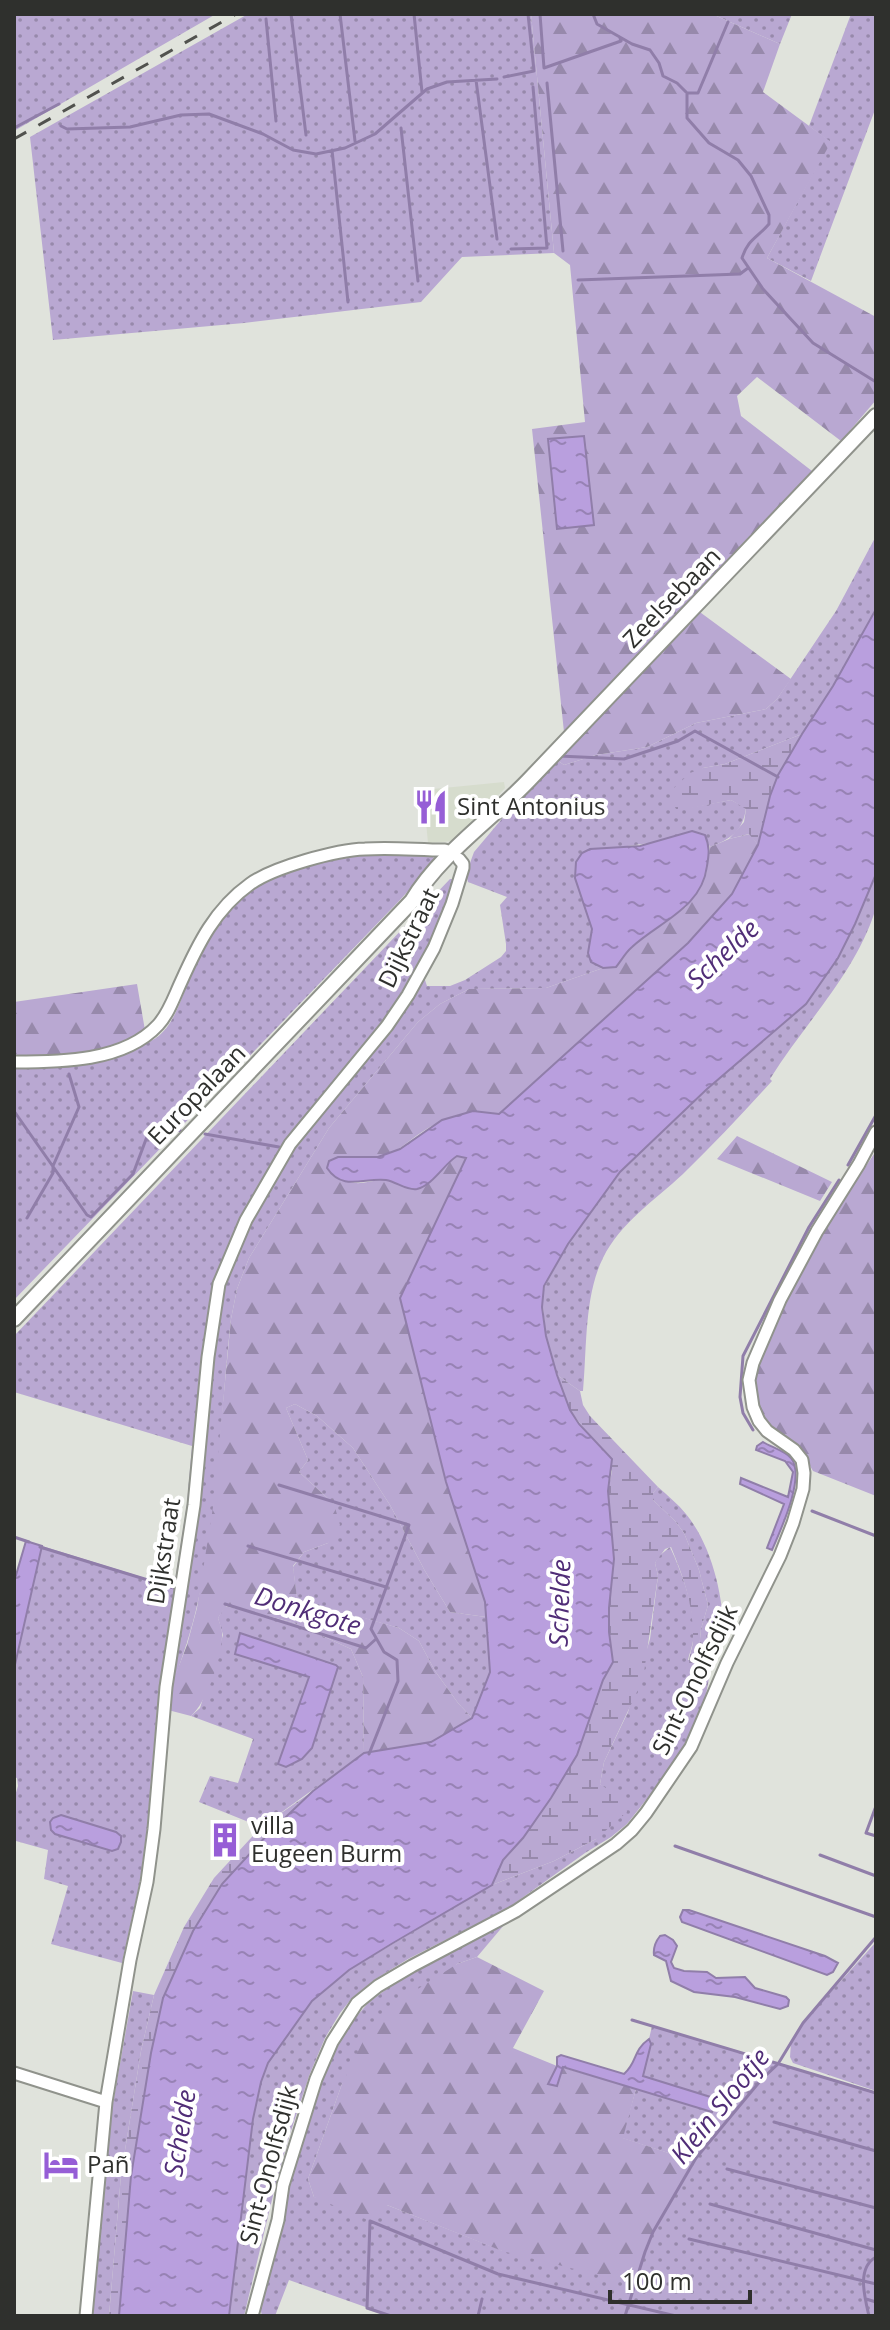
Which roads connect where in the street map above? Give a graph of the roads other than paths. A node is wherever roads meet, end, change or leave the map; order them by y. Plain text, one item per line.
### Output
1 (876, 416) edge
2 (456, 856) junction
3 (412, 901) joint
4 (14, 1062) edge
5 (876, 1132) edge
6 (14, 1319) edge
7 (14, 2073) edge
8 (106, 2102) junction
9 (86, 2316) edge
10 (252, 2316) edge

1 - 2 main road, Zeelsebaan
2 - 3 main road, Zeelsebaan
2 - 4 street
2 - 8 street, Dijkstraat
3 - 6 main road, Europalaan
5 - 10 street, Sint-Onolfsdijk
7 - 8 street
8 - 9 street, Dijkstraat

